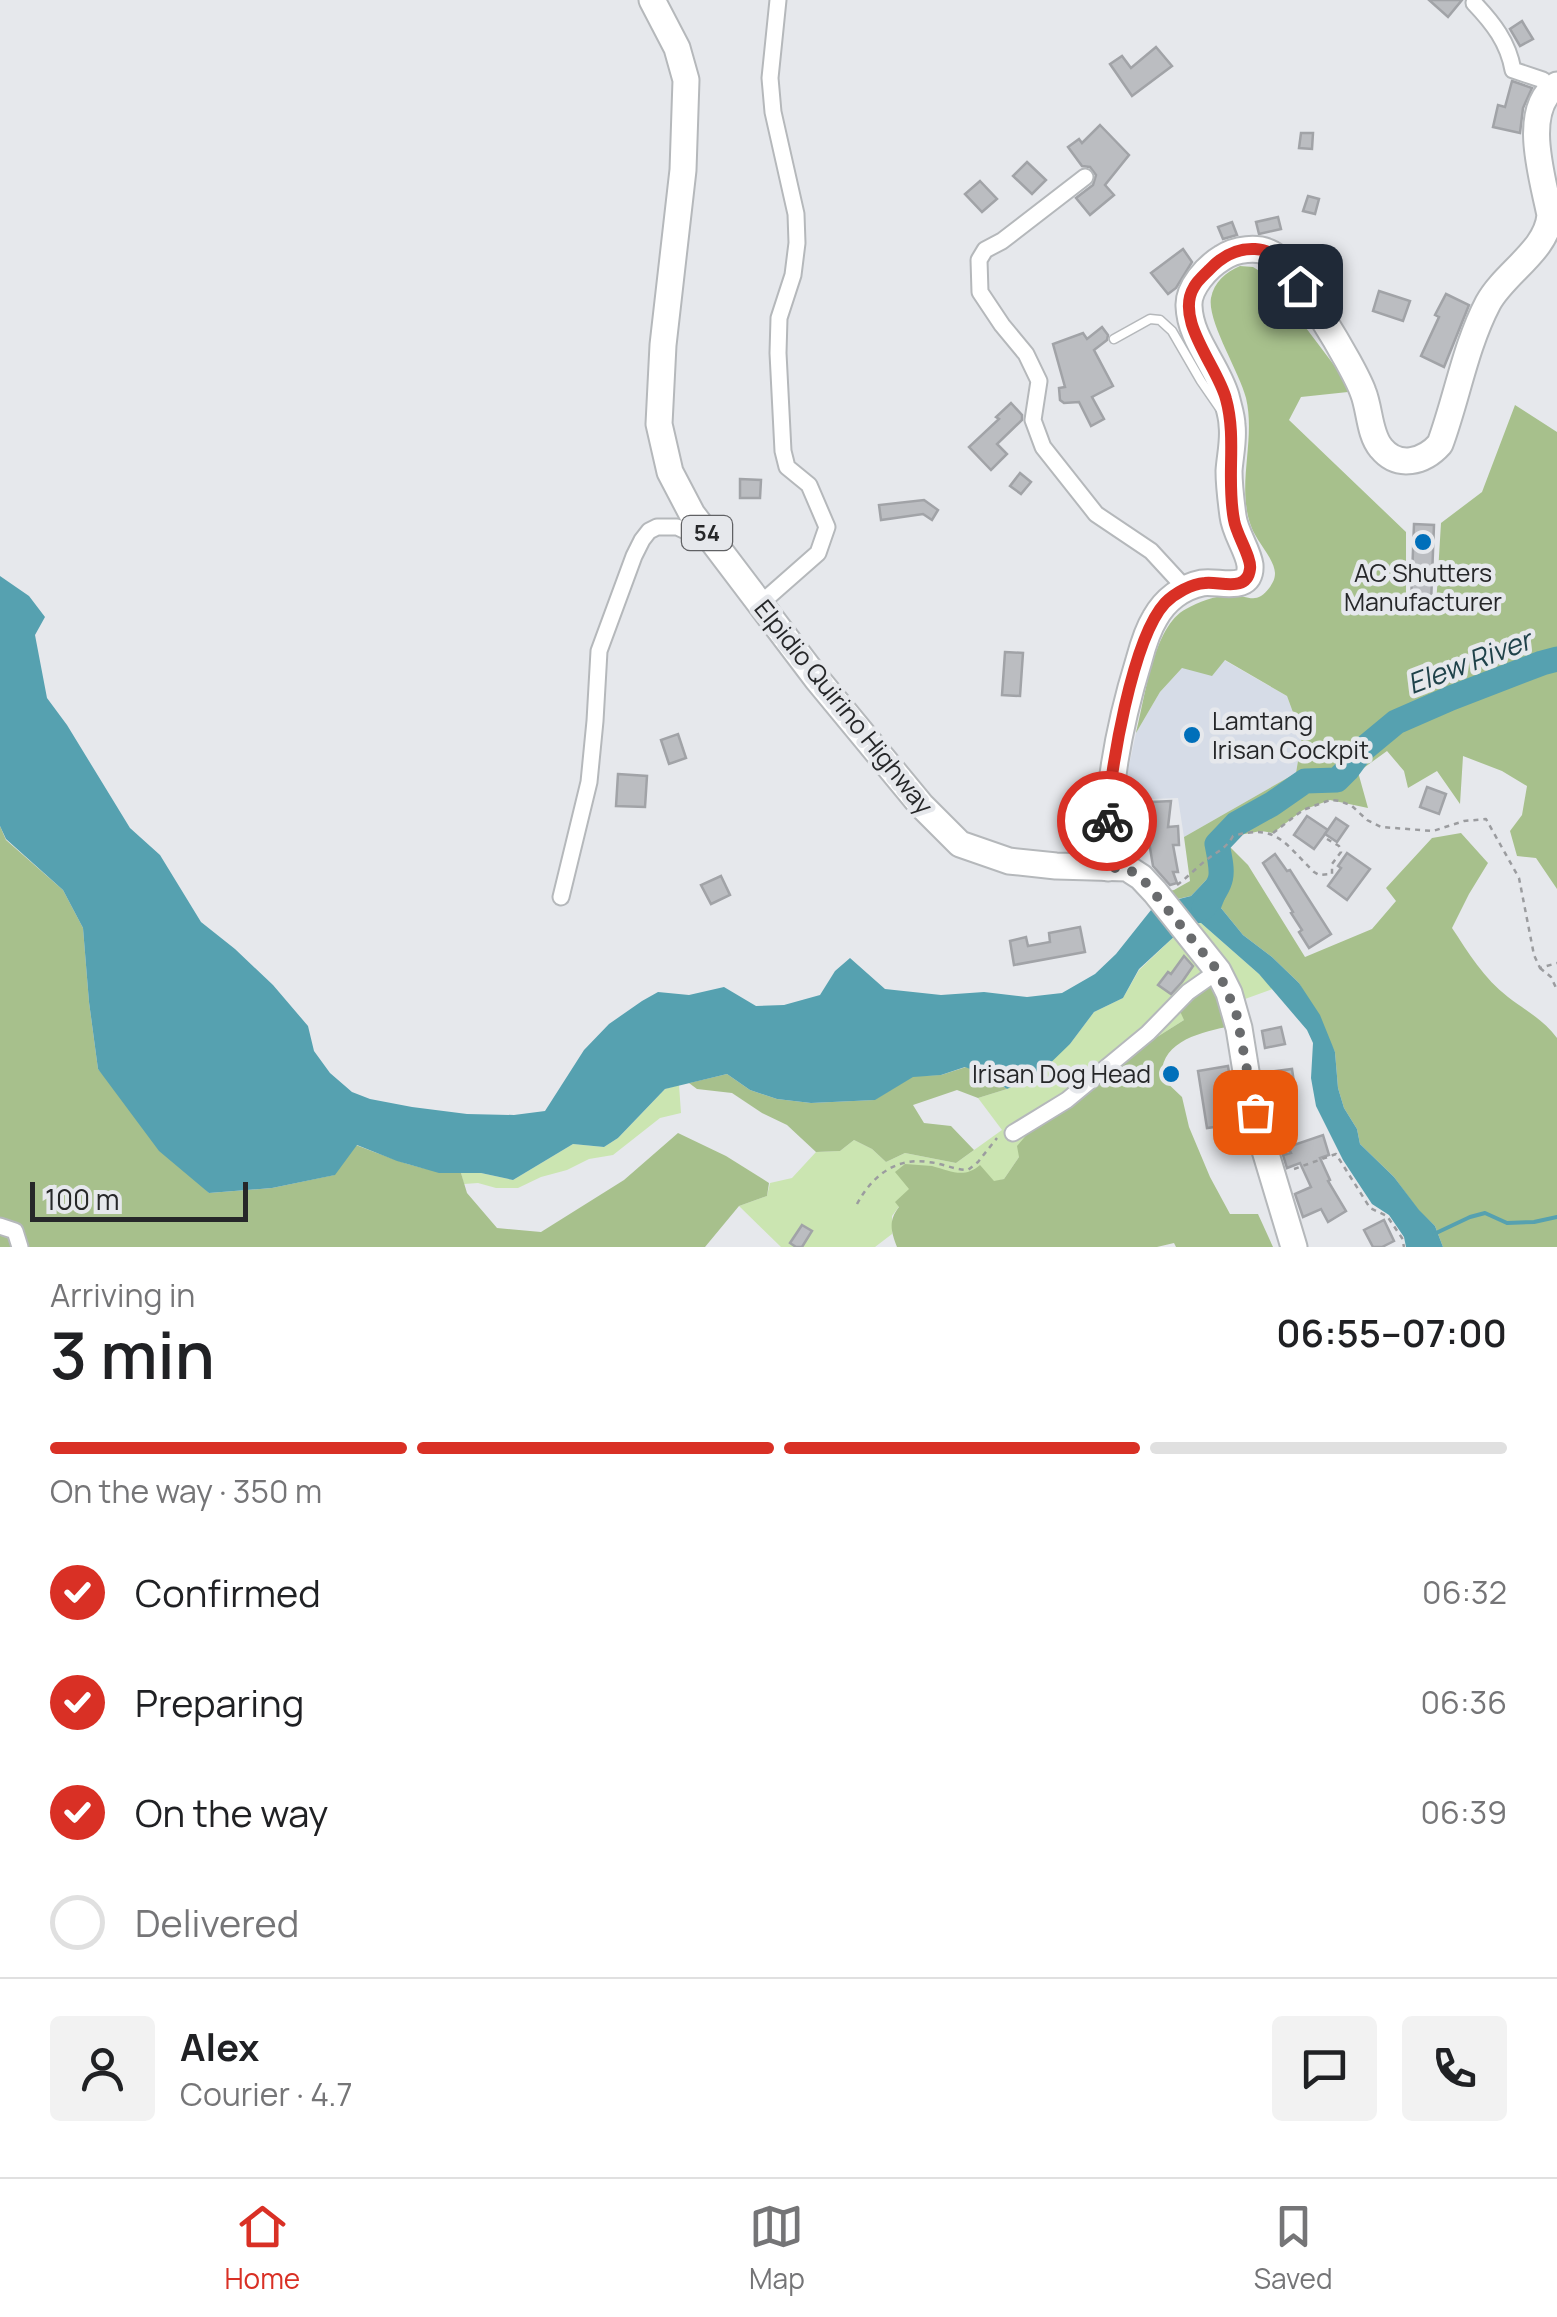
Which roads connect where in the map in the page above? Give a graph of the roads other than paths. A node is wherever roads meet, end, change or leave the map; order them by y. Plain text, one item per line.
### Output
1 (652, 0) edge
2 (778, 0) edge
3 (1474, 3) dead end
4 (1553, 88) edge
5 (1085, 177) dead end
6 (1553, 215) edge
7 (1114, 339) dead end
8 (1232, 426) junction
9 (719, 548) junction
10 (1186, 589) junction
11 (760, 604) junction
12 (1108, 868) junction
13 (561, 897) dead end
14 (1218, 971) junction
15 (1013, 1133) road end
16 (0, 1226) edge
17 (20, 1247) edge
18 (1294, 1247) edge

1 - 9 main road, Elpidio Quirino Highway / 54
2 - 11 street
3 - 4 street
4 - 6 main road
5 - 10 street
6 - 8 main road
7 - 8 lane
8 - 10 main road
9 - 11 main road, Elpidio Quirino Highway / 54
9 - 13 street
10 - 12 main road
11 - 12 main road, Elpidio Quirino Highway / 54
12 - 14 main road, Elpidio Quirino Highway / 54
14 - 15 street
14 - 18 main road, Elpidio Quirino Highway / 54
16 - 17 street

